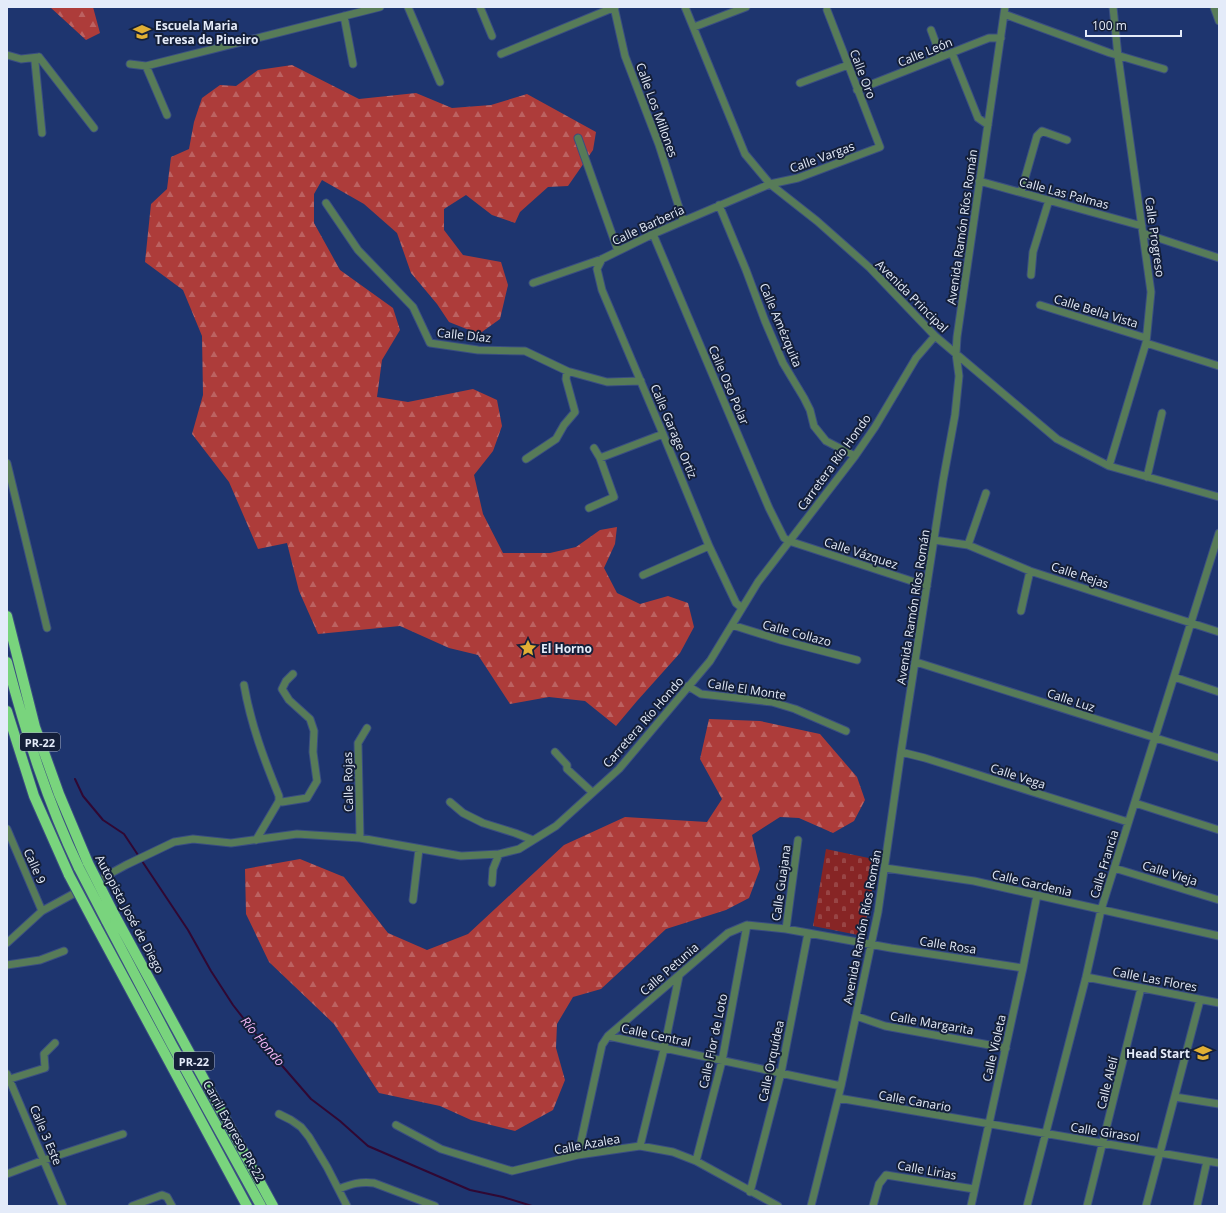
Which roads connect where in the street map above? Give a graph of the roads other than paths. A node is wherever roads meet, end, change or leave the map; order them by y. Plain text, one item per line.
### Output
1 (380, 7) edge
2 (408, 7) edge
3 (480, 7) edge
4 (615, 7) edge
5 (685, 7) edge
6 (746, 7) edge
7 (1113, 7) edge
8 (1214, 7) edge
9 (827, 10) dead end
10 (1005, 11) edge
11 (344, 16) junction
12 (1219, 21) edge
13 (694, 27) junction
14 (931, 30) dead end
15 (492, 36) dead end
16 (1000, 38) junction
17 (952, 53) junction
18 (7, 54) edge
19 (501, 54) dead end
20 (1118, 56) junction
21 (39, 57) junction
22 (942, 57) junction
23 (130, 64) dead end
24 (353, 64) dead end
25 (848, 65) junction
26 (146, 66) junction
27 (1164, 69) dead end
28 (440, 82) dead end
29 (800, 83) dead end
30 (858, 90) junction
31 (167, 114) dead end
32 (988, 124) junction
33 (94, 128) dead end
34 (42, 133) dead end
35 (578, 138) dead end
36 (1067, 140) dead end
37 (880, 147) joint
38 (979, 181) junction
39 (770, 184) junction
40 (1021, 192) junction
41 (1049, 200) junction
42 (326, 203) dead end
43 (719, 206) junction
44 (683, 220) junction
45 (1142, 226) junction
46 (1143, 233) junction
47 (653, 234) junction
48 (618, 251) junction
49 (602, 258) junction
50 (1219, 258) edge
51 (1031, 275) dead end
52 (534, 283) dead end
53 (1040, 305) dead end
54 (935, 336) junction
55 (1146, 340) junction
56 (956, 354) junction
57 (1219, 366) edge
58 (566, 371) junction
59 (641, 381) junction
60 (1162, 413) dead end
61 (663, 434) junction
62 (594, 448) dead end
63 (855, 456) junction
64 (600, 458) junction
65 (526, 459) dead end
66 (7, 462) edge
67 (1109, 466) junction
68 (1147, 477) junction
69 (986, 493) dead end
70 (1219, 497) edge
71 (589, 508) dead end
72 (1219, 533) edge
73 (934, 540) junction
74 (789, 542) junction
75 (968, 545) junction
76 (709, 546) junction
77 (1030, 571) junction
78 (643, 575) dead end
79 (927, 586) junction
80 (742, 608) junction
81 (1021, 611) dead end
82 (7, 616) edge
83 (1191, 623) junction
84 (732, 625) junction
85 (47, 628) dead end
86 (1219, 632) edge
87 (857, 660) dead end
88 (7, 662) edge
89 (916, 662) junction
90 (293, 674) dead end
91 (1174, 677) junction
92 (244, 685) dead end
93 (688, 686) junction
94 (1219, 692) edge
95 (7, 711) edge
96 (367, 728) dead end
97 (846, 731) dead end
98 (1154, 738) junction
99 (555, 752) dead end
100 (901, 752) junction
101 (1219, 758) edge
102 (592, 792) junction
103 (279, 801) junction
104 (450, 802) dead end
105 (1135, 803) junction
106 (1128, 822) junction
107 (7, 830) edge
108 (1219, 830) edge
109 (360, 838) junction
110 (256, 840) junction
111 (533, 840) junction
112 (798, 840) dead end
113 (420, 850) junction
114 (499, 854) junction
115 (83, 866) junction
116 (885, 868) junction
117 (1114, 868) junction
118 (492, 883) dead end
119 (1037, 895) junction
120 (413, 900) dead end
121 (1219, 900) edge
122 (1101, 910) junction
123 (42, 911) junction
124 (111, 918) junction
125 (747, 925) junction
126 (786, 929) junction
127 (808, 933) junction
128 (1219, 936) edge
129 (7, 944) edge
130 (871, 944) junction
131 (64, 951) dead end
132 (7, 965) edge
133 (1023, 968) junction
134 (679, 976) junction
135 (1086, 977) junction
136 (1141, 988) junction
137 (1200, 1000) junction
138 (1219, 1003) edge
139 (856, 1016) junction
140 (608, 1036) junction
141 (55, 1043) dead end
142 (1006, 1048) junction
143 (664, 1049) junction
144 (722, 1061) junction
145 (781, 1073) junction
146 (8, 1076) edge
147 (841, 1086) junction
148 (1175, 1097) junction
149 (838, 1098) junction
150 (1219, 1104) edge
151 (279, 1114) dead end
152 (988, 1125) junction
153 (396, 1126) dead end
154 (123, 1134) dead end
155 (1046, 1134) junction
156 (1103, 1143) junction
157 (640, 1146) junction
158 (1160, 1152) junction
159 (578, 1155) junction
160 (44, 1160) junction
161 (696, 1161) junction
162 (1207, 1161) junction
163 (1219, 1163) edge
164 (7, 1174) edge
165 (339, 1189) junction
166 (974, 1189) junction
167 (750, 1192) junction
168 (63, 1206) edge
169 (132, 1206) edge
170 (172, 1206) edge
171 (246, 1206) edge
172 (261, 1206) edge
173 (273, 1206) edge
174 (347, 1206) edge
175 (435, 1206) edge
176 (778, 1206) edge
177 (811, 1206) edge
178 (873, 1206) edge
179 (971, 1206) edge
180 (1027, 1206) edge
181 (1087, 1206) edge
182 (1146, 1206) edge
183 (1197, 1206) edge

1 - 11 street
2 - 28 street
3 - 15 street
4 - 19 street
4 - 44 street, Calle Los Millones
5 - 13 street, Avenida Principal
6 - 13 street
7 - 20 street, Calle Progreso
8 - 12 street
9 - 25 street, Calle Oro
10 - 16 street, Avenida Ramón Ríos Román
10 - 20 street
11 - 24 street
11 - 26 street
13 - 39 street, Avenida Principal
14 - 22 street
16 - 17 street, Calle León
16 - 32 street, Avenida Ramón Ríos Román
17 - 22 street, Calle León
17 - 32 street
18 - 21 street
20 - 27 street
20 - 45 street, Calle Progreso
21 - 33 street
21 - 34 street
22 - 30 street, Calle León
23 - 26 street
25 - 29 street
25 - 30 street, Calle Oro
26 - 31 street
30 - 37 street, Calle Oro
32 - 38 street, Avenida Ramón Ríos Román
35 - 48 street
36 - 40 street
37 - 39 street, Calle Vargas
38 - 40 street, Calle Las Palmas
38 - 56 street, Avenida Ramón Ríos Román
39 - 43 street, Calle Barbería
39 - 54 street, Avenida Principal
40 - 41 street, Calle Las Palmas
41 - 45 street, Calle Las Palmas
41 - 51 street
42 - 58 street, Calle Díaz
43 - 44 street, Calle Barbería
43 - 63 street, Calle Amézquita
44 - 47 street, Calle Barbería
45 - 46 street, Calle Progreso
46 - 50 street
46 - 55 street, Calle Progreso
47 - 48 street, Calle Barbería
47 - 74 street, Calle Oso Polar
48 - 49 street, Calle Barbería
49 - 52 street, Calle Barbería
49 - 59 street, Calle Garage Ortiz
53 - 55 street, Calle Bella Vista
54 - 56 street, Avenida Principal
54 - 63 street, Carretera Río Hondo
55 - 57 street, Calle Bella Vista
55 - 67 street, Calle Progreso
56 - 67 street, Avenida Principal
56 - 73 street, Avenida Ramón Ríos Román
58 - 59 street, Calle Díaz
58 - 65 street
59 - 61 street, Calle Garage Ortiz
60 - 68 street
61 - 64 street
61 - 76 street, Calle Garage Ortiz
62 - 64 street
63 - 74 street, Carretera Río Hondo
64 - 71 street
66 - 85 street
67 - 68 street, Avenida Principal
68 - 70 street, Avenida Principal
69 - 75 street
72 - 83 street, Calle Francia
73 - 75 street, Calle Rejas
73 - 79 street, Avenida Ramón Ríos Román
74 - 79 street, Calle Vázquez
74 - 80 street, Carretera Río Hondo
75 - 77 street, Calle Rejas
76 - 78 street
76 - 80 street, Calle Garage Ortiz
77 - 81 street
77 - 83 street, Calle Rejas
79 - 89 street, Avenida Ramón Ríos Román
80 - 84 street, Carretera Río Hondo
82 - 115 highway, Autopista José de Diego / PR-22
83 - 86 street, Calle Rejas
83 - 91 street, Calle Francia
84 - 87 street, Calle Collazo
84 - 93 street, Carretera Río Hondo
88 - 115 highway
89 - 98 street, Calle Luz
89 - 100 street, Avenida Ramón Ríos Román
90 - 103 street
91 - 94 street
91 - 98 street, Calle Francia
92 - 103 street
93 - 97 street, Calle El Monte
93 - 102 street, Carretera Río Hondo
95 - 171 highway, PR-22, bridge
96 - 109 street, Calle Rojas
98 - 101 street, Calle Luz
98 - 105 street, Calle Francia
99 - 102 street
100 - 106 street, Calle Vega
100 - 116 street, Avenida Ramón Ríos Román
102 - 111 street, Carretera Río Hondo
103 - 110 street
104 - 111 street
105 - 106 street, Calle Francia
105 - 108 street
106 - 117 street, Calle Francia
107 - 123 street, Calle 9
109 - 110 street, Carretera Río Hondo
109 - 113 street, Carretera Río Hondo
110 - 123 street, Carretera Río Hondo
111 - 114 street, Carretera Río Hondo
112 - 126 street, Calle Guajana
113 - 114 street, Carretera Río Hondo
113 - 120 street
114 - 118 street
115 - 124 highway, Autopista José de Diego / PR-22, bridge
116 - 119 street, Calle Gardenia
116 - 130 street, Avenida Ramón Ríos Román
117 - 121 street, Calle Vieja
117 - 122 street, Calle Francia
119 - 122 street, Calle Gardenia
119 - 133 street, Calle Violeta
122 - 128 street, Calle Gardenia
122 - 135 street, Calle Francia
123 - 129 street, Carretera Río Hondo
124 - 172 highway, Carril Expreso PR-22
124 - 173 highway, Autopista José de Diego / PR-22
125 - 126 street
125 - 134 street, Calle Petunia
125 - 144 street, Calle Flor de Loto
126 - 127 street
127 - 130 street
127 - 145 street, Calle Orquídea
130 - 133 street, Calle Rosa
130 - 139 street, Avenida Ramón Ríos Román
131 - 132 street
133 - 142 street, Calle Violeta
134 - 140 street, Calle Petunia
134 - 143 street
135 - 136 street, Calle Las Flores
135 - 155 street, Calle Francia
136 - 137 street, Calle Las Flores
136 - 156 street, Calle Alelí
137 - 138 street, Calle Las Flores
137 - 148 street
139 - 142 street, Calle Margarita
139 - 147 street, Avenida Ramón Ríos Román
140 - 143 street, Calle Central
140 - 159 street, Calle Petunia
141 - 146 street
142 - 152 street, Calle Violeta
143 - 144 street, Calle Central
143 - 157 street
144 - 145 street, Calle Central
144 - 161 street, Calle Flor de Loto
145 - 147 street, Calle Central
145 - 167 street, Calle Orquídea
146 - 160 street, Calle 3 Este
147 - 149 street, Avenida Ramón Ríos Román
148 - 150 street
148 - 158 street
149 - 152 street, Calle Canario
149 - 177 street, Avenida Ramón Ríos Román
151 - 165 street
152 - 155 street, Calle Girasol
152 - 166 street, Calle Violeta
153 - 159 street, Calle Azalea
154 - 160 street
155 - 156 street, Calle Girasol
155 - 180 street, Calle Francia
156 - 158 street, Calle Girasol
156 - 181 street, Calle Alelí
157 - 159 street, Calle Azalea
157 - 161 street, Calle Azalea
158 - 162 street, Calle Girasol
158 - 182 street
160 - 164 street
160 - 168 street, Calle 3 Este
161 - 167 street, Calle Azalea
162 - 163 street, Calle Girasol
162 - 183 street
165 - 174 street
165 - 175 street
166 - 178 street, Calle Lirias
166 - 179 street, Calle Violeta
167 - 176 street, Calle Azalea
169 - 170 street

